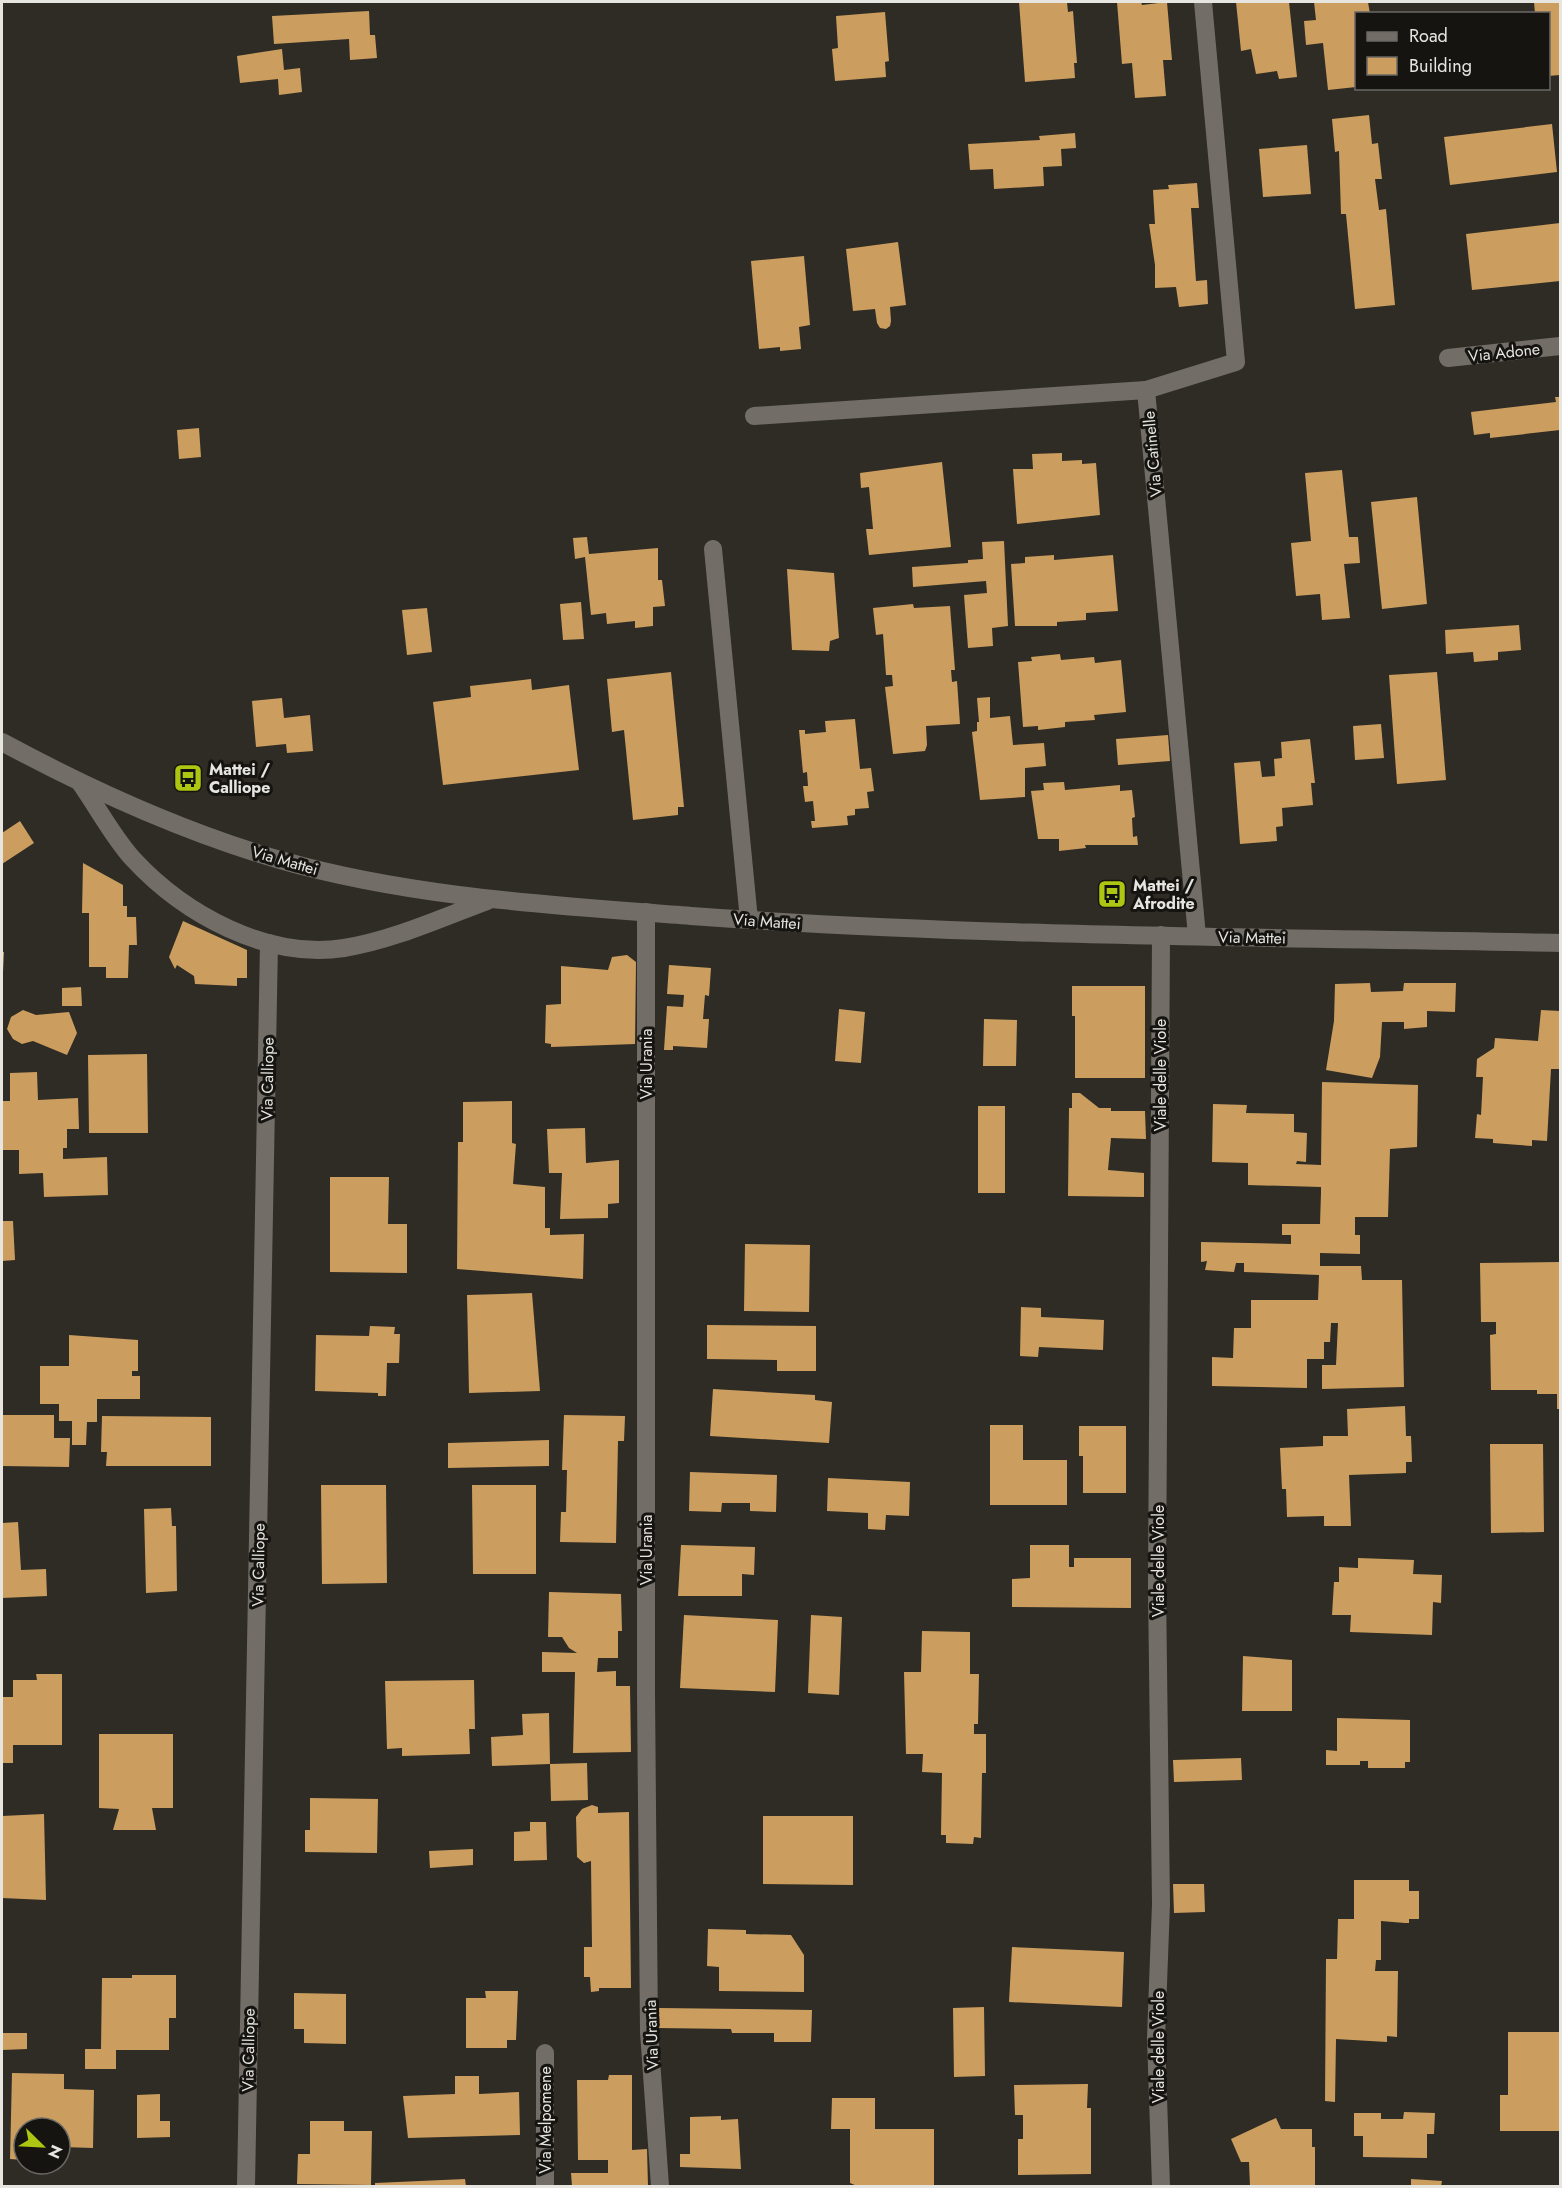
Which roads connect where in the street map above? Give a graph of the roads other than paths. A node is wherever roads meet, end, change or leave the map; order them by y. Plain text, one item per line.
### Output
1 (1203, 2) edge
2 (1560, 346) edge
3 (1448, 358) dead end
4 (1146, 390) junction
5 (754, 417) dead end
6 (713, 549) dead end
7 (2, 742) edge
8 (80, 782) junction
9 (491, 900) junction
10 (646, 912) junction
11 (750, 920) junction
12 (1161, 935) junction
13 (1197, 936) junction
14 (269, 942) junction
15 (1560, 943) edge
16 (545, 2053) dead end
17 (246, 2187) edge
18 (545, 2187) edge
19 (660, 2187) edge
20 (1161, 2187) edge

1 - 4 street, Via Catinelle
2 - 3 street, Via Adone
4 - 5 street
4 - 13 street, Via Catinelle
6 - 11 street
7 - 8 street, Via Mattei
8 - 9 street, Via Mattei
8 - 14 street
9 - 10 street, Via Mattei
9 - 14 street
10 - 11 street, Via Mattei
10 - 19 street, Via Urania
11 - 12 street, Via Mattei
12 - 13 street, Via Mattei
12 - 20 street, Viale delle Viole
13 - 15 street, Via Mattei
14 - 17 street, Via Calliope
16 - 18 street, Via Melpomene

